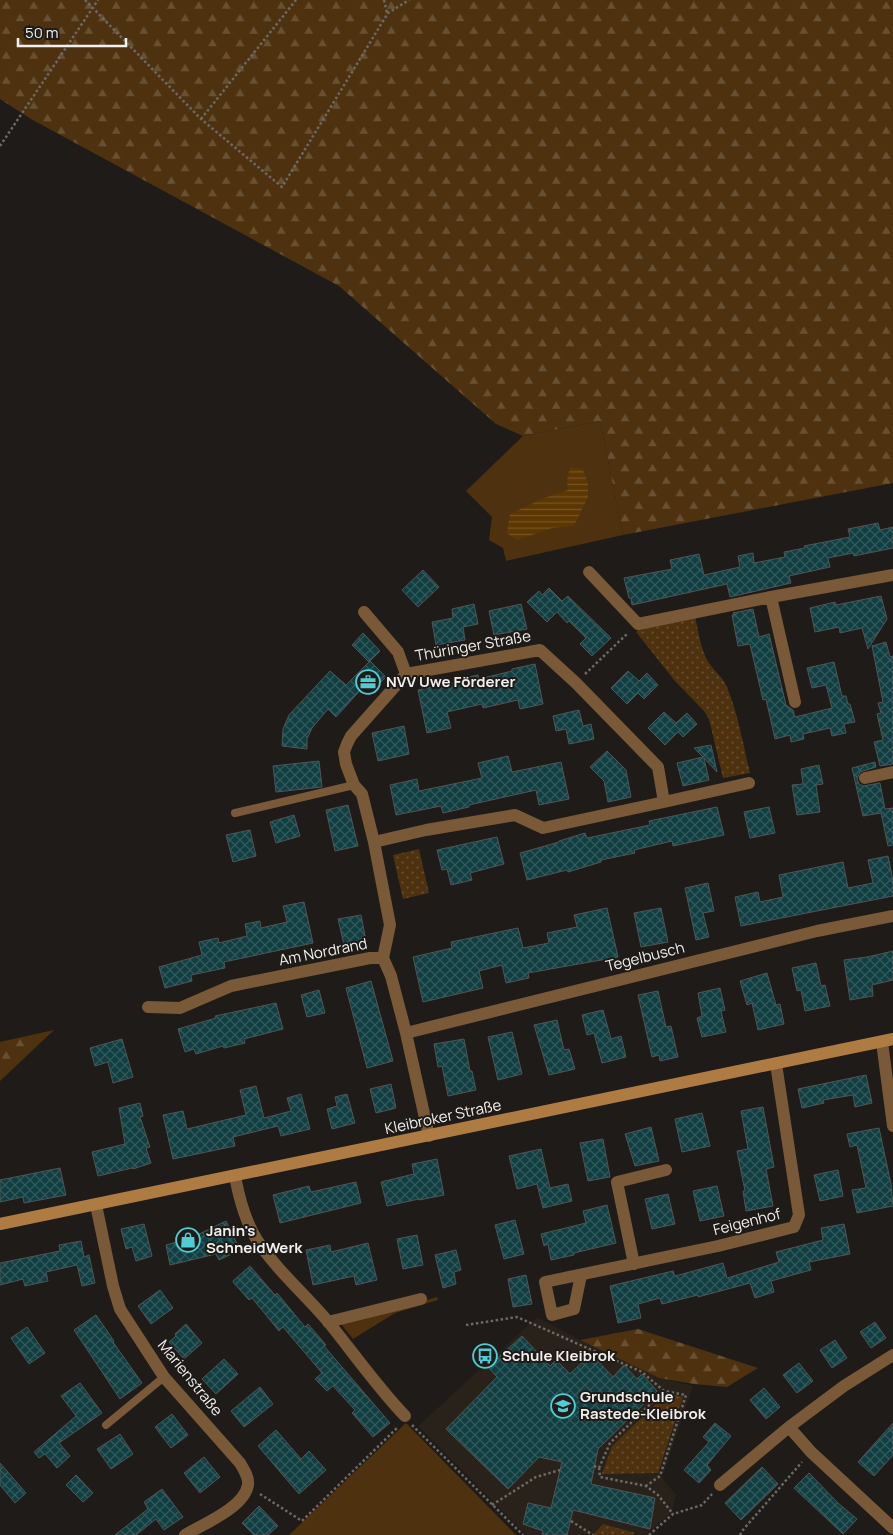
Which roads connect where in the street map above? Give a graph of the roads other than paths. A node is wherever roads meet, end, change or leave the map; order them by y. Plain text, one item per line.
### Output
1 (589, 572) dead end
2 (893, 575) edge
3 (771, 597) junction
4 (364, 612) dead end
5 (406, 674) junction
6 (795, 702) dead end
7 (893, 772) edge
8 (865, 778) dead end
9 (750, 783) dead end
10 (354, 785) junction
11 (664, 802) junction
12 (235, 813) dead end
13 (374, 842) junction
14 (893, 916) edge
15 (383, 958) junction
16 (148, 1007) dead end
17 (406, 1034) junction
18 (887, 1040) edge
19 (776, 1064) junction
20 (893, 1126) edge
21 (429, 1136) junction
22 (666, 1170) dead end
23 (235, 1176) junction
24 (96, 1205) junction
25 (0, 1224) edge
26 (634, 1264) junction
27 (581, 1275) dead end
28 (421, 1299) dead end
29 (328, 1322) junction
30 (893, 1355) edge
31 (164, 1377) junction
32 (406, 1418) road end
33 (106, 1425) dead end
34 (789, 1427) junction
35 (720, 1485) road end
36 (893, 1528) edge
37 (185, 1535) edge

1 - 3 street
2 - 3 street
3 - 6 street
4 - 5 street
5 - 10 street, Thüringer Straße
5 - 11 street, Thüringer Straße
7 - 8 street
9 - 11 street
10 - 12 lane
10 - 13 street, Thüringer Straße
11 - 13 street
13 - 15 street, Thüringer Straße
14 - 17 street, Tegelbusch
15 - 16 street, Am Nordrand
15 - 17 street, Am Nordrand
17 - 21 street, Am Nordrand
18 - 19 street, Kleibroker Straße
18 - 20 street
19 - 21 street, Kleibroker Straße
19 - 26 street, Feigenhof
21 - 23 street, Kleibroker Straße
22 - 26 street
23 - 24 street, Kleibroker Straße
23 - 29 street
24 - 25 street, Kleibroker Straße
24 - 31 street, Marienstraße
26 - 27 street, Feigenhof
28 - 29 street
29 - 32 street
30 - 34 street
31 - 33 lane
31 - 37 street, Marienstraße
34 - 35 street
34 - 36 street

